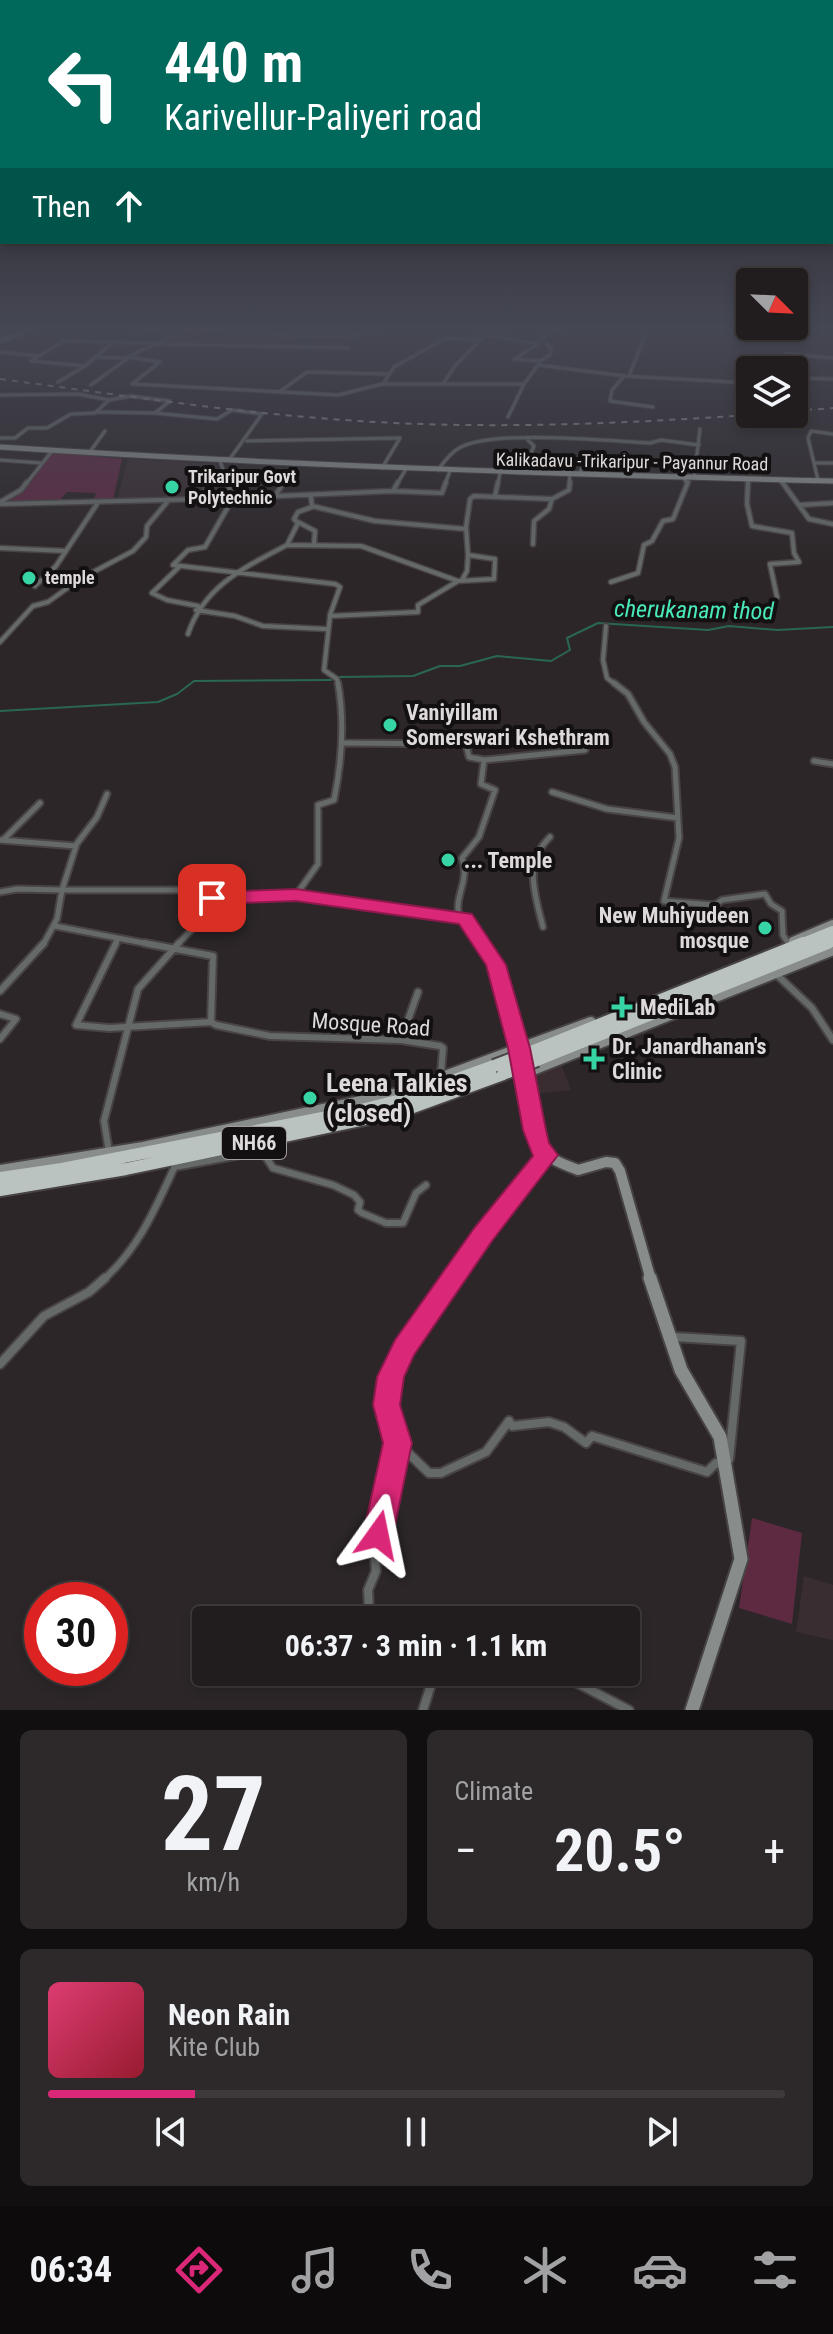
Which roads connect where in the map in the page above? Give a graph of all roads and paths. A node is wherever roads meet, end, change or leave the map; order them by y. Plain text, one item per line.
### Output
1 (102, 407) edge
2 (163, 407) edge
3 (513, 407) edge
4 (97, 412) junction
5 (155, 413) junction
6 (508, 417) dead end
7 (700, 429) dead end
8 (105, 431) dead end
9 (833, 434) edge
10 (0, 438) edge
11 (528, 440) junction
12 (246, 441) junction
13 (699, 445) junction
14 (0, 447) edge
15 (52, 451) junction
16 (88, 454) junction
17 (565, 458) dead end
18 (611, 458) dead end
19 (0, 460) edge
20 (220, 461) junction
21 (228, 462) junction
22 (41, 463) junction
23 (814, 463) junction
24 (833, 463) edge
25 (295, 464) junction
26 (382, 468) junction
27 (406, 469) junction
28 (438, 470) junction
29 (450, 471) junction
30 (500, 473) junction
31 (523, 474) junction
32 (560, 475) junction
33 (570, 475) junction
34 (579, 476) junction
35 (684, 478) junction
36 (694, 478) junction
37 (227, 479) junction
38 (748, 479) junction
39 (781, 480) junction
40 (818, 480) junction
41 (833, 481) edge
42 (393, 491) junction
43 (275, 496) junction
44 (311, 496) junction
45 (495, 496) junction
46 (233, 498) junction
47 (552, 499) junction
48 (169, 501) junction
49 (0, 503) edge
50 (98, 503) junction
51 (833, 503) edge
52 (800, 505) junction
53 (312, 506) junction
54 (298, 522) junction
55 (833, 524) edge
56 (466, 529) junction
57 (533, 544) dead end
58 (287, 545) junction
59 (313, 546) junction
60 (0, 548) edge
61 (66, 551) junction
62 (468, 555) junction
63 (180, 566) junction
64 (235, 572) junction
65 (460, 580) junction
66 (611, 582) dead end
67 (35, 586) dead end
68 (777, 597) dead end
69 (197, 608) junction
70 (330, 616) junction
71 (606, 626) dead end
72 (326, 629) junction
73 (188, 634) dead end
74 (0, 642) edge
75 (344, 743) junction
76 (585, 750) dead end
77 (484, 760) junction
78 (814, 761) dead end
79 (833, 764) edge
80 (552, 792) dead end
81 (107, 794) dead end
82 (40, 803) dead end
83 (678, 818) junction
84 (550, 837) dead end
85 (1, 841) edge
86 (75, 846) junction
87 (62, 890) junction
88 (0, 892) edge
89 (296, 895) junction
90 (212, 898) junction
91 (459, 917) junction
92 (833, 924) edge
93 (55, 926) junction
94 (543, 927) dead end
95 (833, 931) edge
96 (118, 938) junction
97 (833, 941) edge
98 (788, 943) junction
99 (175, 950) junction
100 (833, 950) edge
101 (775, 973) junction
102 (0, 991) edge
103 (418, 992) dead end
104 (0, 1014) edge
105 (211, 1022) junction
106 (130, 1025) junction
107 (830, 1038) edge
108 (0, 1039) edge
109 (401, 1040) junction
110 (529, 1053) junction
111 (498, 1070) junction
112 (441, 1073) dead end
113 (525, 1073) junction
114 (148, 1149) junction
115 (109, 1153) junction
116 (547, 1155) junction
117 (177, 1162) junction
118 (0, 1170) edge
119 (0, 1178) edge
120 (426, 1185) dead end
121 (0, 1190) edge
122 (670, 1337) junction
123 (0, 1364) edge
124 (397, 1447) junction
125 (728, 1467) junction
126 (369, 1606) edge
127 (431, 1686) edge
128 (583, 1686) edge
129 (423, 1710) edge
130 (629, 1710) edge
131 (692, 1710) edge

1 - 4 street
2 - 5 street
3 - 6 street
4 - 5 street
4 - 10 street
5 - 12 street
7 - 13 street
8 - 16 street
9 - 23 street
11 - 13 street
11 - 28 street
11 - 31 street
12 - 21 street
12 - 26 street
13 - 36 street
14 - 15 street, Kalikadavu -Trikaripur - Payannur Road
15 - 16 street, Kalikadavu -Trikaripur - Payannur Road
15 - 22 street
16 - 20 street, Kalikadavu -Trikaripur - Payannur Road
17 - 32 street
18 - 34 street
19 - 22 street
20 - 21 street, Kalikadavu -Trikaripur - Payannur Road
20 - 37 street
21 - 25 street, Kalikadavu -Trikaripur - Payannur Road
22 - 49 street
23 - 24 street
23 - 40 street
25 - 26 street, Kalikadavu -Trikaripur - Payannur Road
25 - 43 street
26 - 27 street, Kalikadavu -Trikaripur - Payannur Road
27 - 28 street, Kalikadavu -Trikaripur - Payannur Road
27 - 42 street
28 - 29 street, Kalikadavu -Trikaripur - Payannur Road
29 - 30 street, Kalikadavu -Trikaripur - Payannur Road
29 - 42 street
30 - 31 street, Kalikadavu -Trikaripur - Payannur Road
30 - 45 street
31 - 32 street, Kalikadavu -Trikaripur - Payannur Road
32 - 33 street, Kalikadavu -Trikaripur - Payannur Road
33 - 34 street, Kalikadavu -Trikaripur - Payannur Road
33 - 47 street
34 - 35 street, Kalikadavu -Trikaripur - Payannur Road
35 - 36 street, Kalikadavu -Trikaripur - Payannur Road
35 - 66 street
36 - 38 street, Kalikadavu -Trikaripur - Payannur Road
37 - 46 street
37 - 48 street
38 - 39 street, Kalikadavu -Trikaripur - Payannur Road
38 - 68 street
39 - 40 street, Kalikadavu -Trikaripur - Payannur Road
39 - 52 street
40 - 41 street, Kalikadavu -Trikaripur - Payannur Road
42 - 44 street
43 - 44 street
43 - 46 street
44 - 53 street
45 - 47 street
45 - 56 street
46 - 63 street
47 - 57 street
48 - 50 street
48 - 74 street
49 - 50 street
50 - 61 street
51 - 52 street
52 - 55 street
53 - 54 street
53 - 56 street
54 - 58 street
54 - 59 street
56 - 62 street
58 - 59 street
58 - 64 street
59 - 65 street
60 - 61 street
61 - 67 street
62 - 65 street
62 - 65 street
63 - 64 street
63 - 69 street
64 - 69 street
64 - 70 street
65 - 70 street
69 - 72 street
69 - 73 street
70 - 72 street
71 - 83 street
72 - 75 street
75 - 77 street
75 - 89 street
76 - 77 street
77 - 91 street
78 - 79 street
80 - 83 street
81 - 86 street
82 - 85 street
83 - 98 street
84 - 94 street
85 - 86 street
86 - 87 street
87 - 88 street
87 - 90 street
87 - 93 street
89 - 90 street
89 - 91 street
90 - 99 street
91 - 110 street
92 - 98 street
93 - 96 street
93 - 102 street
95 - 110 highway, NH66
96 - 99 street
96 - 106 street, Mosque Road
97 - 110 highway, NH66
98 - 110 street
99 - 105 street
99 - 106 street
100 - 101 street
101 - 107 street
101 - 113 street
103 - 109 street
104 - 108 street
105 - 106 street, Mosque Road
105 - 109 street, Mosque Road
106 - 115 street
109 - 112 street, Mosque Road
110 - 111 highway, NH66, bridge
110 - 113 street
110 - 114 street
111 - 114 highway, NH66
111 - 117 highway, NH66
113 - 116 street
114 - 115 street
114 - 119 highway, NH66
115 - 118 street
116 - 122 street
116 - 124 street
117 - 120 street
117 - 121 highway, NH66
117 - 123 street
122 - 125 street
122 - 125 street
124 - 125 street
124 - 126 street
125 - 131 street
127 - 129 street
128 - 130 street

